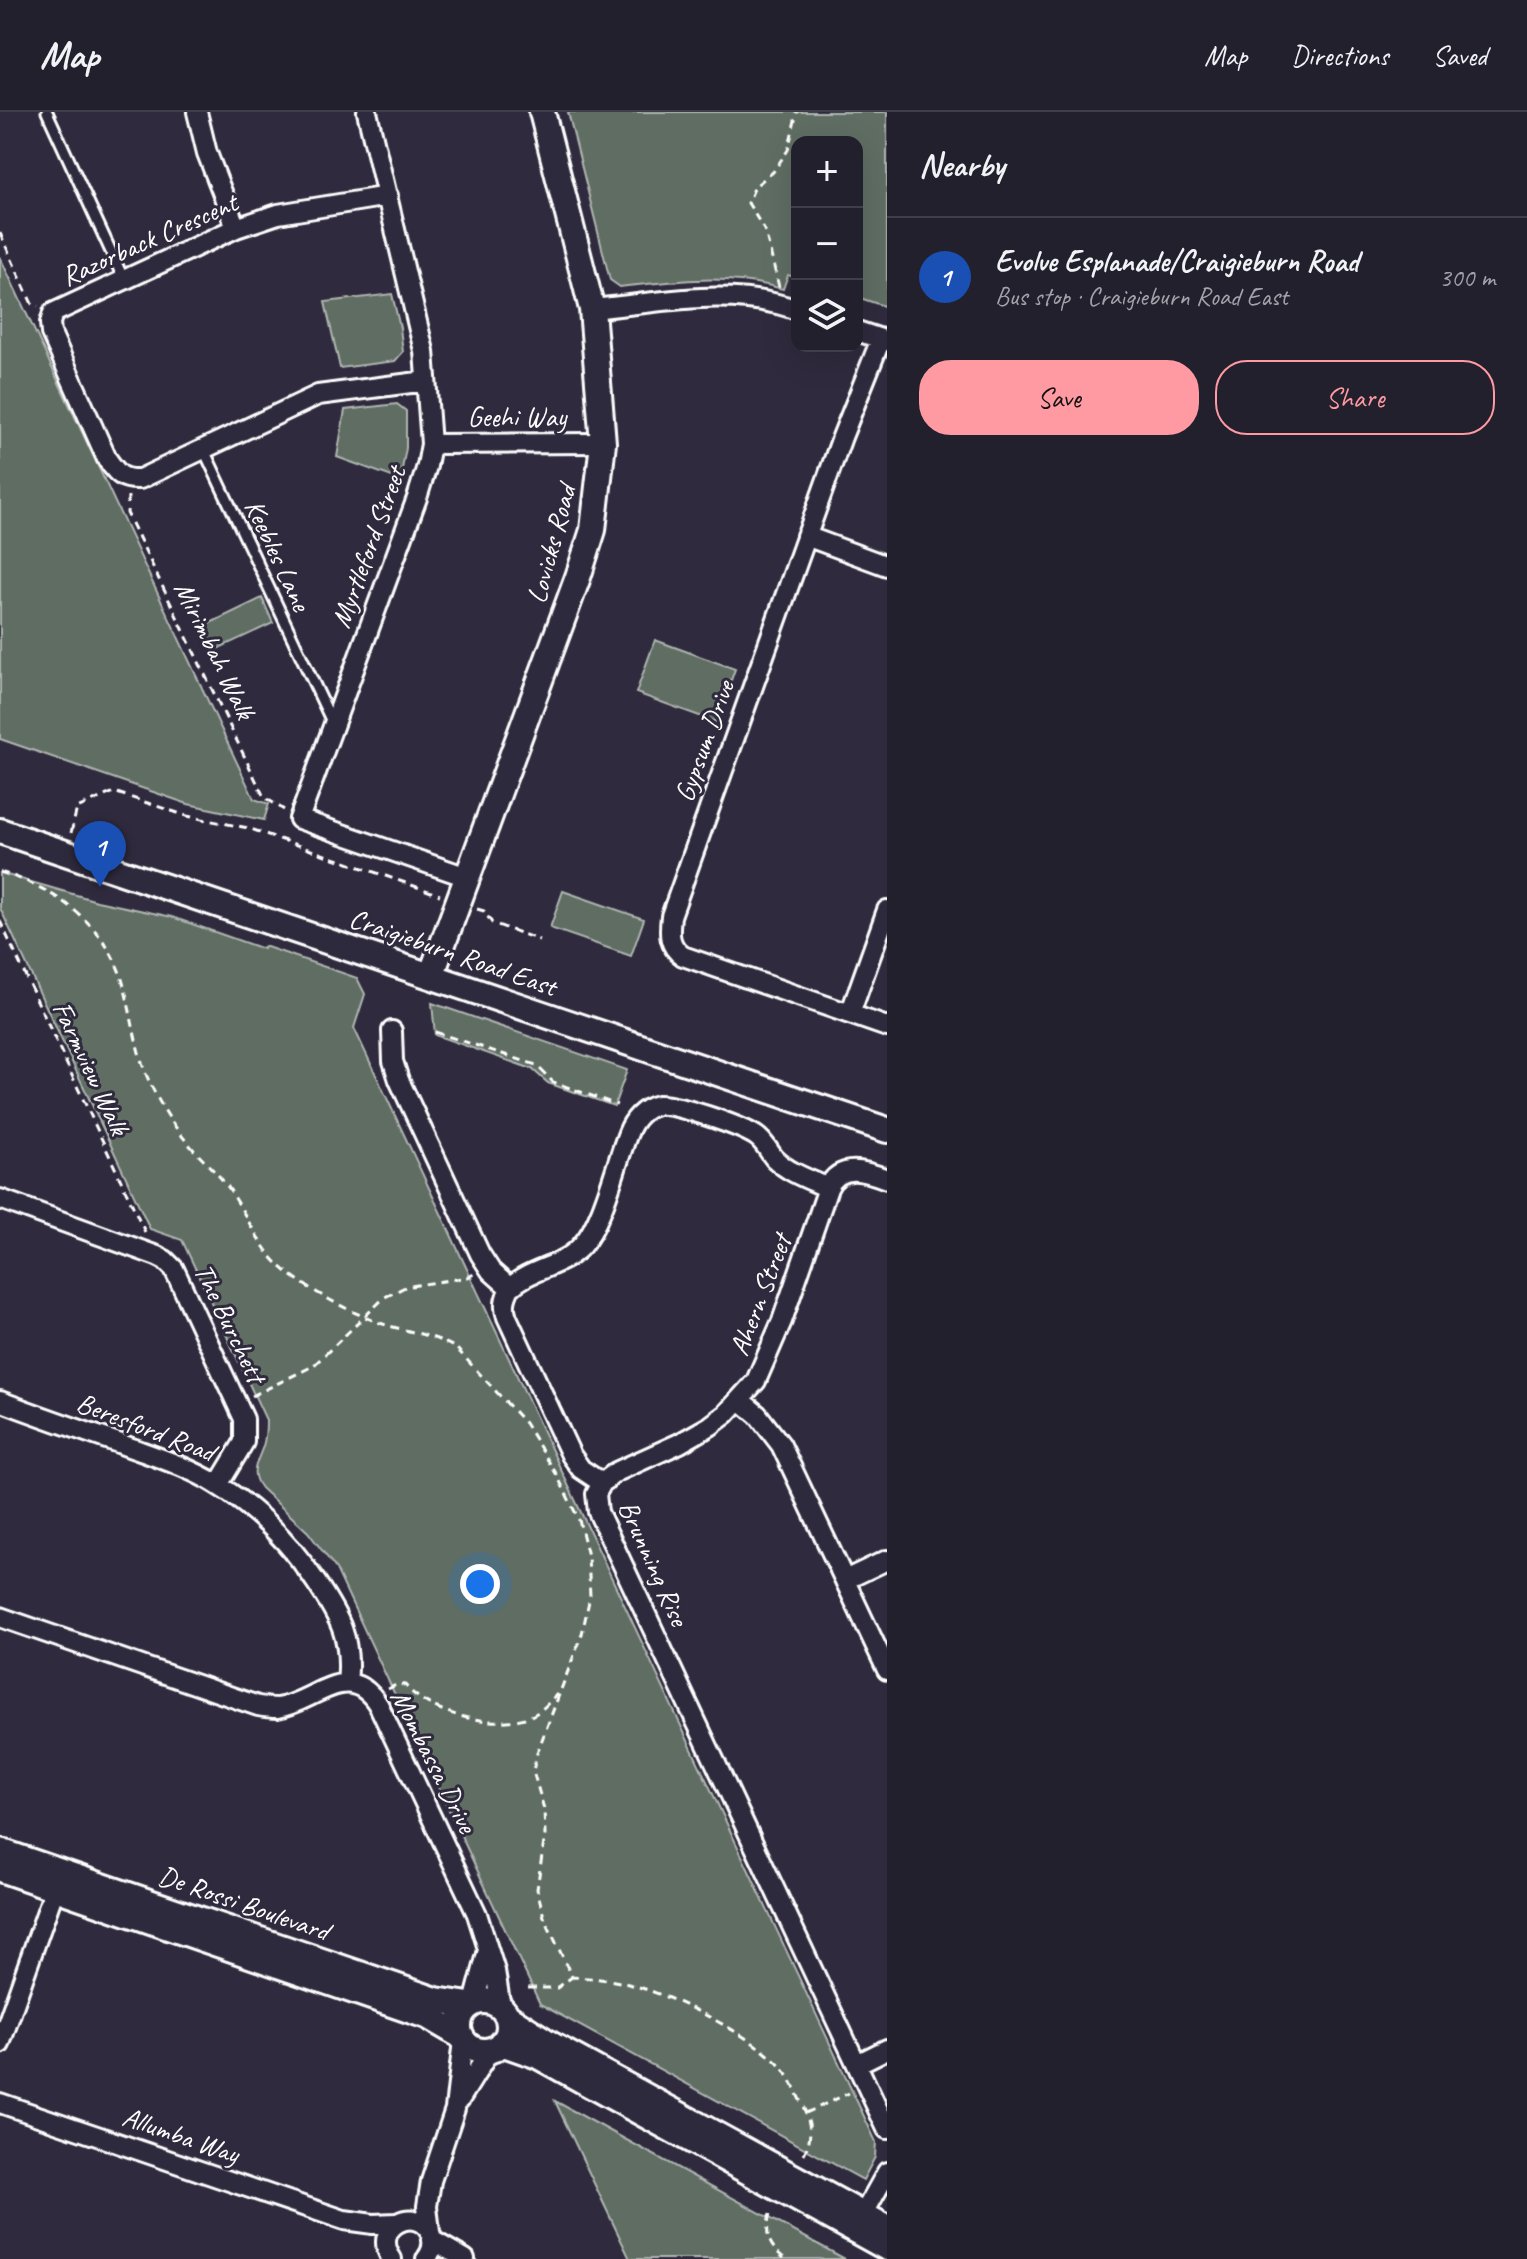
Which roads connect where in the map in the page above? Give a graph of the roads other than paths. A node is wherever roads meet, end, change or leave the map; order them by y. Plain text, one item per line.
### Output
1 (47, 112) edge
2 (197, 112) edge
3 (367, 112) edge
4 (542, 112) edge
5 (388, 196) junction
6 (236, 228) junction
7 (124, 280) junction
8 (791, 308) edge
9 (592, 309) junction
10 (863, 333) edge
11 (884, 340) edge
12 (426, 381) junction
13 (603, 443) junction
14 (431, 444) junction
15 (203, 448) junction
16 (806, 536) junction
17 (887, 566) edge
18 (333, 724) junction
19 (0, 831) edge
20 (467, 877) junction
21 (887, 910) edge
22 (431, 976) junction
23 (850, 1014) junction
24 (887, 1027) edge
25 (392, 1031) dead end
26 (887, 1130) edge
27 (887, 1179) edge
28 (828, 1188) junction
29 (0, 1199) edge
30 (510, 1288) junction
31 (740, 1400) junction
32 (0, 1401) edge
33 (602, 1483) junction
34 (218, 1485) junction
35 (887, 1560) edge
36 (845, 1580) junction
37 (0, 1617) edge
38 (887, 1670) edge
39 (347, 1683) junction
40 (0, 1851) edge
41 (0, 1869) edge
42 (55, 1888) junction
43 (488, 1950) junction
44 (472, 2004) junction
45 (504, 2012) junction
46 (462, 2038) junction
47 (0, 2044) edge
48 (496, 2046) junction
49 (887, 2049) edge
50 (857, 2064) junction
51 (0, 2103) edge
52 (455, 2109) junction
53 (887, 2129) edge
54 (887, 2172) edge
55 (431, 2181) junction
56 (863, 2215) junction
57 (344, 2220) junction
58 (400, 2222) junction
59 (887, 2228) edge
60 (431, 2236) junction
61 (887, 2248) edge
62 (389, 2256) edge
63 (426, 2259) edge
64 (465, 2259) edge

1 - 7 lane
2 - 6 street
3 - 5 street, Myrtleford Street
4 - 9 street, Lovicks Road
5 - 6 street, Razorback Crescent
5 - 12 street, Myrtleford Street
6 - 7 street, Razorback Crescent
7 - 15 street, Razorback Crescent
8 - 9 street
9 - 13 street, Lovicks Road
10 - 11 street
11 - 16 street, Gypsum Drive
12 - 14 street, Myrtleford Street
12 - 15 street
13 - 14 street, Geehi Way
13 - 20 street, Lovicks Road
14 - 18 street, Myrtleford Street
15 - 18 lane, Keebles Lane
16 - 17 street
16 - 23 street, Gypsum Drive
18 - 20 street, Myrtleford Street
19 - 22 street, Craigieburn Road East
20 - 22 street, Lovicks Road
21 - 23 street
22 - 26 street, Craigieburn Road East
23 - 24 street, Gypsum Drive
25 - 30 street
27 - 28 street
28 - 30 street
28 - 31 street, Ahern Street
29 - 34 street, The Burchett
30 - 33 street, Brunning Rise
31 - 33 street, Ahern Street
31 - 36 street
32 - 34 street, Beresford Road
33 - 50 street, Brunning Rise
34 - 39 street, Beresford Road
35 - 36 street
36 - 38 street
37 - 39 street, Mombassa Drive
39 - 43 street, Mombassa Drive
40 - 44 street, De Rossi Boulevard
41 - 42 street, De Rossi Boulevard
42 - 46 street, De Rossi Boulevard
42 - 47 street
43 - 44 street
43 - 45 street, Mombassa Drive
44 - 45 street
44 - 46 street
45 - 48 street
45 - 56 street
46 - 48 street
46 - 52 street
48 - 52 street
48 - 61 street
49 - 50 street
50 - 53 street, Brunning Rise
51 - 57 street, Allumba Way
52 - 55 street
54 - 56 street
55 - 58 street
55 - 60 street
56 - 59 street
57 - 58 street, Allumba Way
57 - 62 street, Allumba Way
58 - 60 street
58 - 62 street
60 - 63 street
60 - 64 street

